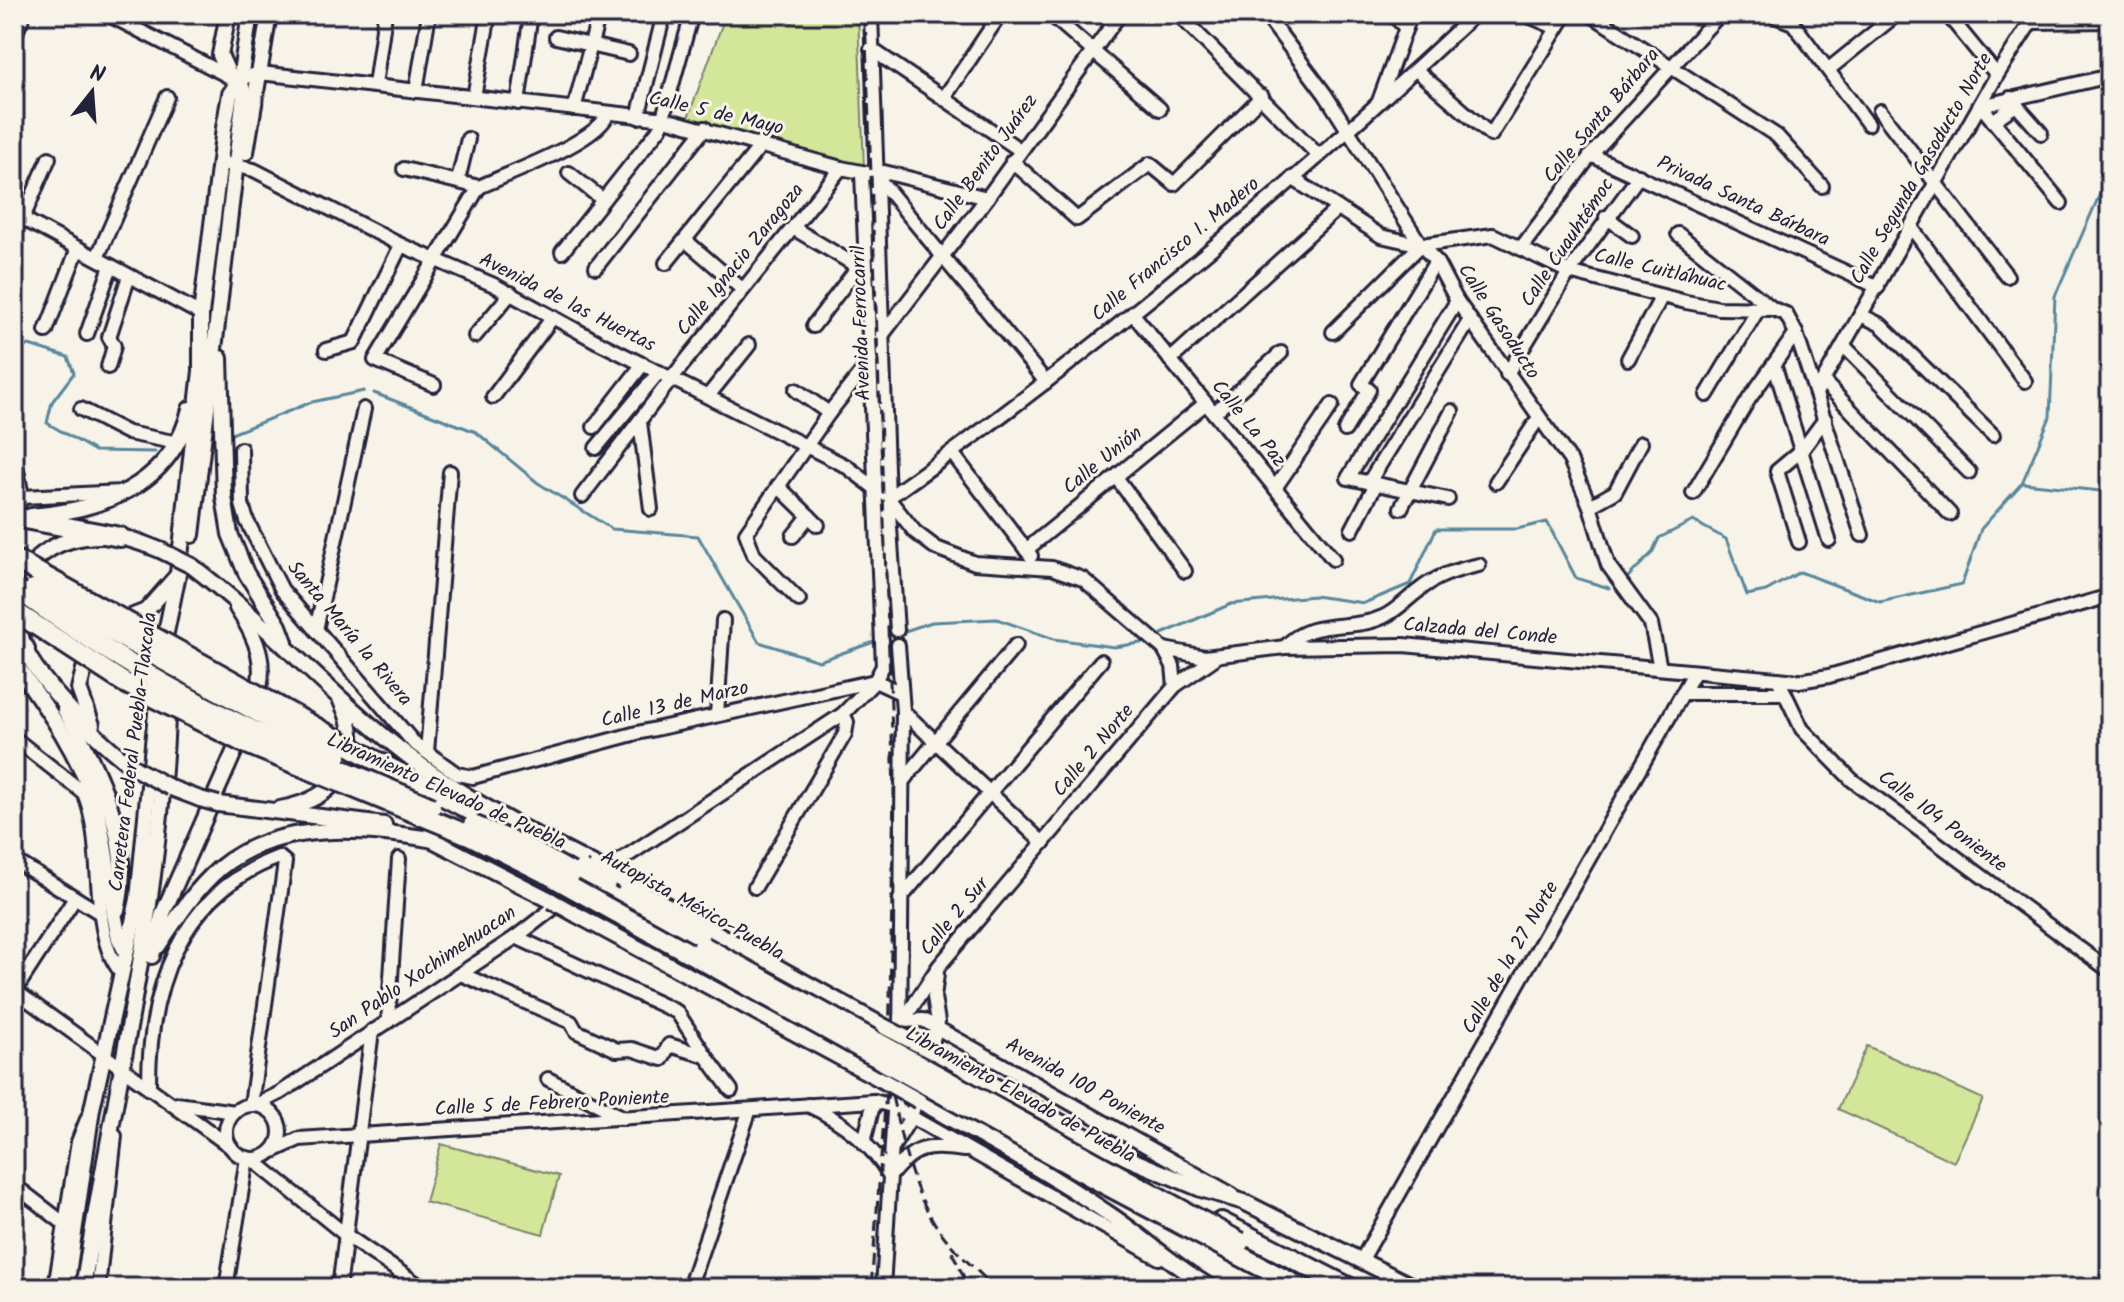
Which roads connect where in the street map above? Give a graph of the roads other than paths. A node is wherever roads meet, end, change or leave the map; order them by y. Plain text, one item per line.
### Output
1 (24, 14) edge
2 (107, 14) edge
3 (228, 14) edge
4 (250, 14) edge
5 (269, 14) edge
6 (385, 14) edge
7 (429, 14) edge
8 (489, 14) edge
9 (531, 14) edge
10 (599, 14) edge
11 (664, 14) edge
12 (692, 14) edge
13 (1050, 14) edge
14 (1120, 14) edge
15 (1178, 14) edge
16 (1265, 14) edge
17 (1392, 14) edge
18 (1411, 14) edge
19 (1475, 14) edge
20 (1524, 14) edge
21 (1566, 14) edge
22 (1590, 14) edge
23 (1720, 14) edge
24 (1769, 14) edge
25 (1897, 14) edge
26 (1947, 14) edge
27 (872, 15) edge
28 (2034, 18) edge
29 (997, 19) dead end
30 (2110, 21) edge
31 (1406, 28) junction
32 (1557, 28) junction
33 (14, 37) edge
34 (556, 37) dead end
35 (591, 45) junction
36 (871, 49) junction
37 (1094, 49) junction
38 (629, 54) dead end
39 (1670, 66) junction
40 (1829, 69) junction
41 (1416, 70) junction
42 (260, 73) junction
43 (1997, 75) junction
44 (2110, 76) edge
45 (235, 78) junction
46 (375, 85) junction
47 (416, 91) junction
48 (1262, 96) junction
49 (167, 97) dead end
50 (474, 97) junction
51 (944, 98) junction
52 (2013, 101) junction
53 (518, 103) junction
54 (1378, 103) junction
55 (1981, 106) junction
56 (574, 109) junction
57 (1160, 109) dead end
58 (1880, 111) dead end
59 (608, 113) junction
60 (638, 117) junction
61 (665, 119) junction
62 (1993, 121) junction
63 (1868, 124) dead end
64 (705, 128) junction
65 (1348, 129) junction
66 (2041, 133) dead end
67 (468, 139) dead end
68 (762, 144) junction
69 (1016, 155) junction
70 (1318, 155) junction
71 (1591, 155) junction
72 (49, 158) dead end
73 (219, 162) junction
74 (236, 164) junction
75 (841, 168) junction
76 (404, 169) dead end
77 (569, 173) dead end
78 (862, 173) junction
79 (877, 175) junction
80 (1639, 176) junction
81 (1292, 178) junction
82 (458, 180) junction
83 (1938, 181) junction
84 (1822, 186) dead end
85 (479, 187) junction
86 (987, 198) junction
87 (603, 200) junction
88 (2061, 203) dead end
89 (1338, 208) junction
90 (18, 216) edge
91 (1606, 217) junction
92 (1911, 227) junction
93 (793, 228) junction
94 (1678, 234) dead end
95 (1632, 236) dead end
96 (685, 240) junction
97 (401, 245) junction
98 (1421, 245) junction
99 (78, 248) junction
100 (1521, 248) junction
101 (562, 252) dead end
102 (943, 256) junction
103 (97, 258) junction
104 (1436, 261) junction
105 (437, 262) junction
106 (666, 263) dead end
107 (111, 266) junction
108 (596, 267) dead end
109 (862, 270) junction
110 (1569, 272) junction
111 (129, 276) junction
112 (2007, 276) dead end
113 (1878, 287) junction
114 (742, 289) junction
115 (511, 293) junction
116 (1662, 296) junction
117 (1457, 301) junction
118 (1759, 308) junction
119 (1773, 309) junction
120 (201, 314) junction
121 (1133, 314) junction
122 (1861, 315) junction
123 (553, 317) junction
124 (1470, 320) junction
125 (813, 326) dead end
126 (46, 331) dead end
127 (1333, 332) dead end
128 (218, 333) junction
129 (1796, 333) junction
130 (87, 334) dead end
131 (883, 334) junction
132 (475, 336) dead end
133 (749, 345) dead end
134 (1844, 346) junction
135 (326, 350) dead end
136 (1281, 353) dead end
137 (1628, 359) dead end
138 (871, 360) junction
139 (1170, 360) junction
140 (643, 364) junction
141 (1774, 364) junction
142 (108, 367) dead end
143 (201, 371) junction
144 (659, 372) junction
145 (1507, 374) junction
146 (672, 378) junction
147 (1823, 381) junction
148 (2025, 381) dead end
149 (1046, 382) junction
150 (434, 385) dead end
151 (796, 390) dead end
152 (1816, 393) junction
153 (1707, 395) dead end
154 (708, 396) junction
155 (493, 397) dead end
156 (1332, 405) dead end
157 (1210, 408) junction
158 (81, 409) dead end
159 (364, 409) dead end
160 (1452, 411) dead end
161 (829, 413) junction
162 (1538, 419) junction
163 (1825, 419) junction
164 (640, 422) junction
165 (594, 427) dead end
166 (1345, 430) dead end
167 (1993, 435) dead end
168 (178, 443) junction
169 (1641, 443) dead end
170 (805, 446) junction
171 (596, 448) dead end
172 (241, 449) dead end
173 (1802, 450) junction
174 (952, 453) junction
175 (14, 454) edge
176 (450, 472) dead end
177 (1969, 472) dead end
178 (1116, 477) junction
179 (1496, 482) dead end
180 (1372, 483) junction
181 (778, 486) junction
182 (875, 488) junction
183 (1275, 488) junction
184 (1409, 490) junction
185 (125, 493) junction
186 (1693, 493) dead end
187 (582, 496) dead end
188 (22, 497) junction
189 (888, 498) junction
190 (1448, 499) dead end
191 (1590, 506) junction
192 (1401, 508) dead end
193 (651, 509) dead end
194 (1950, 514) dead end
195 (14, 516) edge
196 (1352, 530) dead end
197 (1862, 535) dead end
198 (793, 536) dead end
199 (120, 537) junction
200 (1829, 540) dead end
201 (1799, 542) dead end
202 (1026, 550) junction
203 (14, 559) edge
204 (1333, 559) dead end
205 (1479, 565) dead end
206 (1039, 566) junction
207 (1185, 571) dead end
208 (178, 574) junction
209 (14, 577) edge
210 (14, 587) edge
211 (2110, 596) edge
212 (229, 598) junction
213 (799, 600) dead end
214 (14, 611) edge
215 (723, 620) dead end
216 (316, 630) junction
217 (897, 630) dead end
218 (898, 645) dead end
219 (1016, 645) dead end
220 (286, 646) junction
221 (1285, 647) junction
222 (18, 648) edge
223 (1164, 649) junction
224 (1216, 657) junction
225 (1101, 661) dead end
226 (1660, 668) junction
227 (1694, 673) junction
228 (1778, 679) junction
229 (48, 681) junction
230 (875, 681) junction
231 (1175, 686) junction
232 (335, 690) junction
233 (901, 693) junction
234 (1685, 693) junction
235 (1784, 693) junction
236 (903, 711) junction
237 (843, 714) junction
238 (717, 715) junction
239 (14, 738) edge
240 (101, 738) junction
241 (935, 744) junction
242 (410, 748) junction
243 (427, 752) junction
244 (368, 764) junction
245 (457, 774) joint
246 (902, 782) junction
247 (989, 794) junction
248 (263, 811) junction
249 (434, 840) junction
250 (1043, 843) junction
251 (399, 859) dead end
252 (14, 860) edge
253 (583, 887) junction
254 (755, 887) dead end
255 (75, 898) junction
256 (900, 899) junction
257 (100, 913) junction
258 (115, 915) junction
259 (516, 937) junction
260 (126, 952) junction
261 (152, 956) junction
262 (939, 966) junction
263 (2110, 971) edge
264 (121, 972) junction
265 (461, 974) junction
266 (139, 981) junction
267 (14, 991) edge
268 (903, 1021) junction
269 (388, 1022) junction
270 (937, 1028) junction
271 (372, 1031) junction
272 (102, 1054) junction
273 (706, 1056) junction
274 (931, 1058) junction
275 (121, 1067) junction
276 (548, 1079) dead end
277 (149, 1089) junction
278 (731, 1090) dead end
279 (280, 1093) junction
280 (921, 1095) junction
281 (166, 1101) junction
282 (874, 1101) junction
283 (806, 1104) junction
284 (253, 1105) junction
285 (892, 1106) junction
286 (235, 1112) junction
287 (749, 1112) junction
288 (92, 1113) junction
289 (111, 1116) junction
290 (911, 1117) junction
291 (624, 1118) junction
292 (277, 1119) junction
293 (358, 1136) junction
294 (299, 1139) junction
295 (864, 1142) junction
296 (231, 1147) junction
297 (892, 1148) junction
298 (273, 1151) junction
299 (972, 1151) junction
300 (250, 1159) junction
301 (890, 1176) junction
302 (14, 1185) edge
303 (1244, 1202) junction
304 (66, 1225) junction
305 (347, 1236) junction
306 (1202, 1237) junction
307 (1361, 1261) junction
308 (1182, 1271) junction
309 (63, 1287) edge
310 (83, 1288) edge
311 (98, 1288) edge
312 (226, 1288) edge
313 (339, 1288) edge
314 (423, 1288) edge
315 (689, 1288) edge
316 (883, 1288) edge
317 (1212, 1288) edge
318 (1277, 1288) edge
319 (1290, 1288) edge
320 (1301, 1288) edge
321 (1327, 1288) edge
322 (1350, 1288) edge
323 (1416, 1288) edge

1 - 33 street
2 - 45 street
3 - 45 main road, Carretera Federal Puebla-Tlaxcala
4 - 45 main road, Carretera Federal Puebla-Tlaxcala
5 - 42 main road, Carretera Federal Puebla-Tlaxcala
6 - 46 street
7 - 47 street
8 - 50 street
9 - 53 street
10 - 35 street
11 - 60 street
12 - 61 street
13 - 37 street
14 - 37 street, Calle Benito Juárez
15 - 48 street
16 - 65 street, Calle Gasoducto
17 - 31 street
18 - 31 street
19 - 41 street, Calle Francisco I. Madero
20 - 32 street
21 - 32 street
22 - 39 street
23 - 39 street, Calle Santa Bárbara
24 - 40 street
25 - 40 street
26 - 43 street
27 - 36 street, Avenida Ferrocarril
28 - 30 street
28 - 43 street, Calle Segunda Gasoducto Norte
29 - 51 street
31 - 54 street
32 - 41 street
34 - 35 street
35 - 38 street
35 - 56 street
36 - 51 street
36 - 79 street, Avenida Ferrocarril
37 - 57 street
37 - 69 street, Calle Benito Juárez
39 - 71 street, Calle Santa Bárbara
39 - 84 street
40 - 63 street
41 - 54 street, Calle Francisco I. Madero
42 - 45 street, Calle 5 de Mayo
42 - 46 street, Calle 5 de Mayo
42 - 74 main road, Carretera Federal Puebla-Tlaxcala
43 - 55 street, Calle Segunda Gasoducto Norte
44 - 52 street
45 - 73 main road, Carretera Federal Puebla-Tlaxcala
45 - 74 main road, Carretera Federal Puebla-Tlaxcala
46 - 47 street, Calle 5 de Mayo
47 - 50 street, Calle 5 de Mayo
48 - 69 street
48 - 70 street
49 - 103 street
50 - 53 street, Calle 5 de Mayo
51 - 69 street
52 - 55 street
52 - 62 street
52 - 66 street
53 - 56 street, Calle 5 de Mayo
54 - 65 street, Calle Francisco I. Madero
55 - 62 street
55 - 83 street, Calle Segunda Gasoducto Norte
56 - 59 street, Calle 5 de Mayo
58 - 83 street
59 - 60 street, Calle 5 de Mayo
59 - 85 street
60 - 61 street, Calle 5 de Mayo
61 - 64 street, Calle 5 de Mayo
61 - 87 street
62 - 88 street
64 - 68 street, Calle 5 de Mayo
64 - 108 street
65 - 70 street, Calle Francisco I. Madero
65 - 98 street, Calle Gasoducto
67 - 82 street
68 - 75 street, Calle 5 de Mayo
68 - 96 street
69 - 86 street, Calle Benito Juárez
70 - 81 street, Calle Francisco I. Madero
71 - 80 street, Privada Santa Bárbara
71 - 100 street, Calle Santa Bárbara
72 - 90 street
73 - 74 street, Avenida de las Huertas
73 - 120 main road, Carretera Federal Puebla-Tlaxcala
74 - 97 street, Avenida de las Huertas
74 - 128 main road, Carretera Federal Puebla-Tlaxcala
75 - 78 street, Calle 5 de Mayo
75 - 93 street, Calle Ignacio Zaragoza
76 - 82 street
77 - 87 street
78 - 79 street, Calle 5 de Mayo
78 - 109 street
79 - 86 street, Calle 5 de Mayo
79 - 102 street
79 - 131 street, Avenida Ferrocarril
80 - 91 street, Calle Cuauhtémoc
80 - 113 street, Privada Santa Bárbara
81 - 89 street
81 - 121 street, Calle Francisco I. Madero
82 - 85 street
83 - 92 street, Calle Segunda Gasoducto Norte
83 - 112 street
85 - 105 street
86 - 102 street, Calle Benito Juárez
87 - 101 street
89 - 98 street
89 - 139 street
90 - 99 street
91 - 95 street
91 - 110 street, Calle Cuauhtémoc
92 - 113 street, Calle Segunda Gasoducto Norte
92 - 148 street
93 - 109 street
93 - 114 street, Calle Ignacio Zaragoza
94 - 119 street
96 - 106 street
96 - 114 street
97 - 105 street, Avenida de las Huertas
97 - 135 street
98 - 100 street, Calle Cuitláhuac
98 - 104 street, Calle Gasoducto
98 - 127 street
99 - 103 street
99 - 126 street
100 - 110 street, Calle Cuitláhuac
102 - 131 street, Calle Benito Juárez
102 - 149 street
103 - 107 street
104 - 117 street, Calle Gasoducto
104 - 166 street
105 - 115 street, Avenida de las Huertas
105 - 150 street
107 - 111 street
107 - 130 street
109 - 125 street
109 - 138 street
110 - 116 street, Calle Cuitláhuac
110 - 145 street, Calle Cuauhtémoc
111 - 120 street
111 - 142 street
113 - 122 street, Calle Segunda Gasoducto Norte
114 - 146 street, Calle Ignacio Zaragoza
115 - 123 street, Avenida de las Huertas
115 - 132 street
116 - 118 street, Calle Cuitláhuac
116 - 137 street
117 - 124 street, Calle Gasoducto
117 - 180 street
118 - 119 street, Calle Cuitláhuac
118 - 153 street
119 - 129 street
120 - 143 main road, Carretera Federal Puebla-Tlaxcala
121 - 139 street, Calle La Paz
121 - 149 street, Calle Francisco I. Madero
122 - 134 street, Calle Segunda Gasoducto Norte
122 - 167 street
123 - 140 street, Avenida de las Huertas
123 - 155 street
124 - 145 street, Calle Gasoducto
124 - 180 street
128 - 220 main road
128 - 266 main road, Carretera Federal Puebla-Tlaxcala
129 - 141 street
129 - 152 street
131 - 189 street, Avenida Ferrocarril
133 - 154 street
134 - 147 street, Calle Segunda Gasoducto Norte
134 - 177 street
136 - 157 street, Calle Unión
138 - 161 street
138 - 182 street
139 - 157 street, Calle La Paz
140 - 144 street, Avenida de las Huertas
140 - 165 street
141 - 173 street
141 - 186 street
143 - 168 main road
143 - 208 main road, Carretera Federal Puebla-Tlaxcala
144 - 146 street, Avenida de las Huertas
144 - 171 street
145 - 162 street, Calle Gasoducto
146 - 154 street, Avenida de las Huertas
146 - 164 street, Calle Ignacio Zaragoza
147 - 152 street, Calle Segunda Gasoducto Norte
147 - 194 street
149 - 174 street, Calle Francisco I. Madero
151 - 161 street
152 - 163 street
154 - 170 street, Avenida de las Huertas
156 - 183 street
157 - 178 street, Calle Unión
157 - 183 street, Calle La Paz
158 - 168 street
159 - 216 street
160 - 184 street
161 - 170 street
162 - 179 street
162 - 191 street, Calle Gasoducto
163 - 173 street
163 - 197 street
164 - 187 street, Calle Ignacio Zaragoza
164 - 193 street
168 - 185 main road
169 - 191 street
170 - 181 street
170 - 182 street, Avenida de las Huertas
172 - 216 street, Santa María la Rivera
173 - 200 street
173 - 201 street
174 - 189 street, Calle Francisco I. Madero
174 - 202 street
175 - 188 street
176 - 243 street
178 - 202 street, Calle Unión
178 - 207 street
180 - 184 street
180 - 196 street
181 - 198 street
181 - 213 street
182 - 189 street, Avenida de las Huertas
182 - 230 street
183 - 204 street, Calle La Paz
184 - 190 street
184 - 192 street
185 - 188 street
185 - 195 main road
188 - 195 street
189 - 206 street
189 - 217 street, Avenida Ferrocarril
191 - 226 street, Calle Gasoducto
195 - 199 highway
199 - 212 main road, bridge
199 - 222 main road
202 - 206 street
203 - 244 highway, Autopista México-Puebla, bridge
205 - 221 street
206 - 223 street
208 - 240 main road
208 - 260 main road, Carretera Federal Puebla-Tlaxcala
209 - 244 highway, Autopista México-Puebla, bridge
210 - 321 highway, Libramiento Elevado de Puebla, bridge
211 - 228 street, Calzada del Conde
212 - 220 main road
212 - 261 main road
214 - 306 highway, Libramiento Elevado de Puebla, bridge
215 - 238 street
216 - 242 street, Santa María la Rivera
218 - 233 street
219 - 241 street
220 - 232 main road
221 - 224 street, Calzada del Conde
221 - 226 street, Calzada del Conde
222 - 229 main road
222 - 258 main road
223 - 224 street, Calzada del Conde
223 - 231 street
224 - 231 street, Calle 2 Norte
225 - 247 street
226 - 227 street, Calzada del Conde
227 - 228 street, Calzada del Conde
227 - 234 street, Calle de la 27 Norte
228 - 235 street, Calle 104 Poniente
229 - 240 main road
229 - 258 main road
230 - 233 street
230 - 237 street, San Pablo Xochimehuacan
230 - 238 street, Calle 13 de Marzo
231 - 250 street, Calle 2 Norte
232 - 242 main road
232 - 248 main road
233 - 236 street
234 - 235 street
234 - 307 street, Calle de la 27 Norte
235 - 263 street, Calle 104 Poniente
236 - 241 street
236 - 246 street
237 - 253 street, San Pablo Xochimehuacan
237 - 254 street
238 - 245 street, Calle 13 de Marzo
239 - 257 street
240 - 248 main road, bridge
241 - 246 street
241 - 247 street
242 - 243 street, Santa María la Rivera
242 - 253 main road
243 - 245 street, Santa María la Rivera
244 - 253 highway, Autopista México-Puebla
246 - 256 street
247 - 250 street
247 - 256 street
248 - 249 main road
249 - 253 main road, bridge
249 - 261 main road
250 - 262 street, Calle 2 Sur
251 - 269 street
252 - 255 street
253 - 259 street, San Pablo Xochimehuacan
253 - 274 highway, Autopista México-Puebla, bridge
253 - 280 highway, Autopista México-Puebla, bridge
255 - 257 street
255 - 267 street
256 - 268 street
257 - 264 street
258 - 260 main road
259 - 265 street, San Pablo Xochimehuacan
259 - 273 street
260 - 264 main road, Carretera Federal Puebla-Tlaxcala
261 - 266 main road
262 - 268 street, Calle 2 Sur
262 - 270 street
264 - 272 main road, Carretera Federal Puebla-Tlaxcala
265 - 269 street, San Pablo Xochimehuacan
265 - 273 street
266 - 275 main road, Carretera Federal Puebla-Tlaxcala
267 - 272 street
268 - 270 street, Avenida 100 Poniente
268 - 285 street
269 - 271 street, San Pablo Xochimehuacan
270 - 290 street
270 - 303 street, Avenida 100 Poniente
271 - 279 street, San Pablo Xochimehuacan
271 - 293 street
272 - 275 street
272 - 288 main road, Carretera Federal Puebla-Tlaxcala
273 - 278 street
274 - 303 main road
274 - 322 highway, Autopista México-Puebla
275 - 277 street
275 - 289 main road, Carretera Federal Puebla-Tlaxcala
276 - 291 street
277 - 281 street
277 - 284 street
279 - 284 street, San Pablo Xochimehuacan
279 - 292 street
280 - 308 main road
280 - 319 highway, Autopista México-Puebla
281 - 286 street
281 - 296 street
282 - 283 street, Calle 5 de Febrero Poniente
282 - 285 street, Calle 5 de Febrero Poniente
282 - 295 street
283 - 287 street, Calle 5 de Febrero Poniente
283 - 295 street
284 - 286 street
284 - 292 street
285 - 290 street, Calle 5 de Febrero Poniente
285 - 297 street
286 - 296 street
287 - 291 street, Calle 5 de Febrero Poniente
287 - 315 street
288 - 304 main road
288 - 309 main road, Carretera Federal Puebla-Tlaxcala
289 - 310 main road, Carretera Federal Puebla-Tlaxcala
289 - 311 street
290 - 297 street
290 - 299 street, Calle 5 de Febrero Poniente
291 - 293 street, Calle 5 de Febrero Poniente
292 - 294 street
292 - 298 street
293 - 294 street, Calle 5 de Febrero Poniente
293 - 305 street
294 - 298 street, Calle 5 de Febrero Poniente
295 - 301 street
296 - 300 street
297 - 301 street
298 - 300 street
299 - 301 street
299 - 308 street, Calle 5 de Febrero Poniente
300 - 305 street
300 - 312 street
301 - 316 street
302 - 304 street
303 - 307 main road
304 - 309 main road
305 - 313 street
305 - 314 street
306 - 318 highway, bridge
306 - 320 highway, Libramiento Elevado de Puebla, bridge
307 - 323 main road
308 - 317 main road

